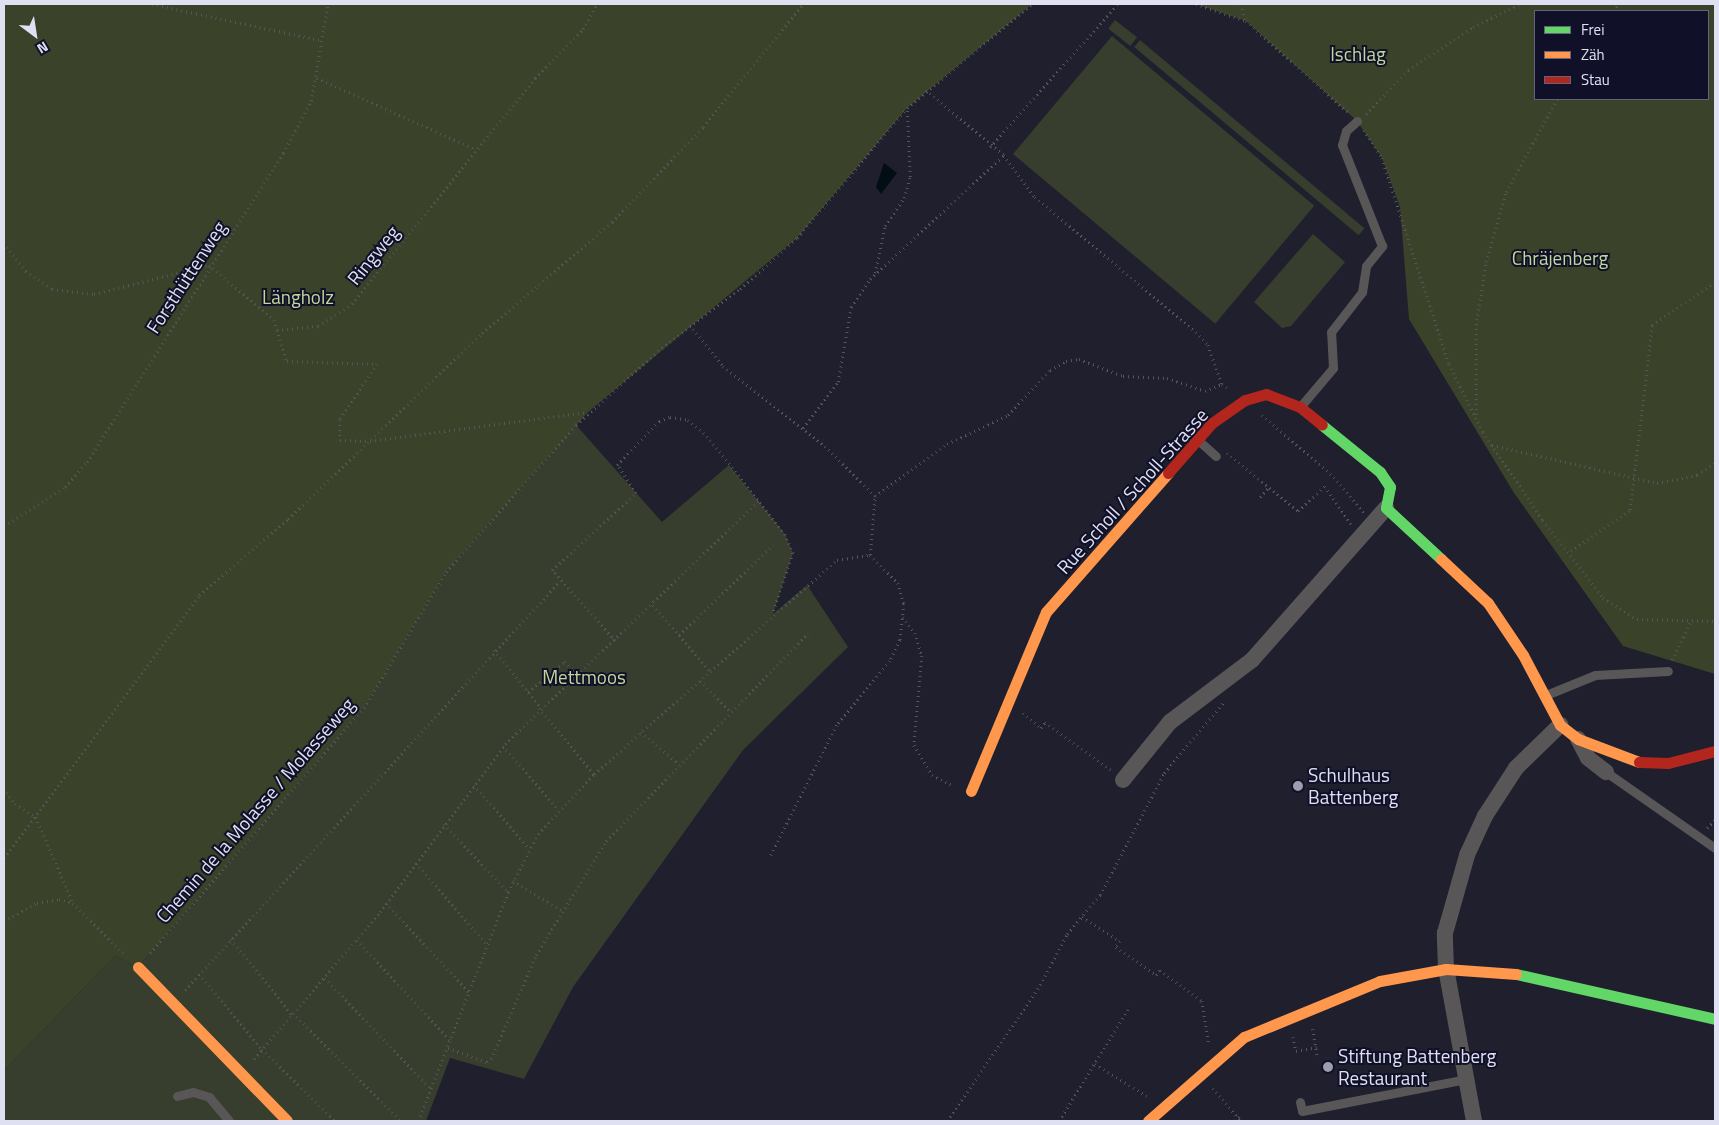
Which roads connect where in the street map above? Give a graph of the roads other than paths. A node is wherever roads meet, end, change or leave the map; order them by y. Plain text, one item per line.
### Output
1 (1357, 121) road end
2 (1300, 408) junction
3 (1198, 440) junction
4 (1218, 454) road end
5 (1386, 508) junction
6 (1668, 671) road end
7 (1546, 695) junction
8 (1560, 726) junction
9 (1578, 739) junction
10 (1715, 751) edge
11 (1606, 772) joint
12 (1123, 780) road end
13 (970, 791) road end
14 (1715, 848) edge
15 (138, 968) road end
16 (1446, 969) junction
17 (1715, 1019) edge
18 (1466, 1079) junction
19 (177, 1096) dead end
20 (1300, 1102) dead end
21 (229, 1121) edge
22 (287, 1121) edge
23 (1148, 1121) edge
24 (1470, 1121) edge

1 - 2 lane
2 - 3 street, Rue Scholl / Scholl-Strasse
2 - 5 street, Rue Scholl / Scholl-Strasse
3 - 4 lane
3 - 13 street, Rue Scholl / Scholl-Strasse
5 - 7 street
5 - 12 street
6 - 7 lane
7 - 8 street
8 - 9 street
8 - 16 street
9 - 10 street
9 - 11 street
11 - 14 lane
15 - 22 street
16 - 17 street
16 - 18 street
16 - 23 street
18 - 20 lane
18 - 24 street
19 - 21 lane

